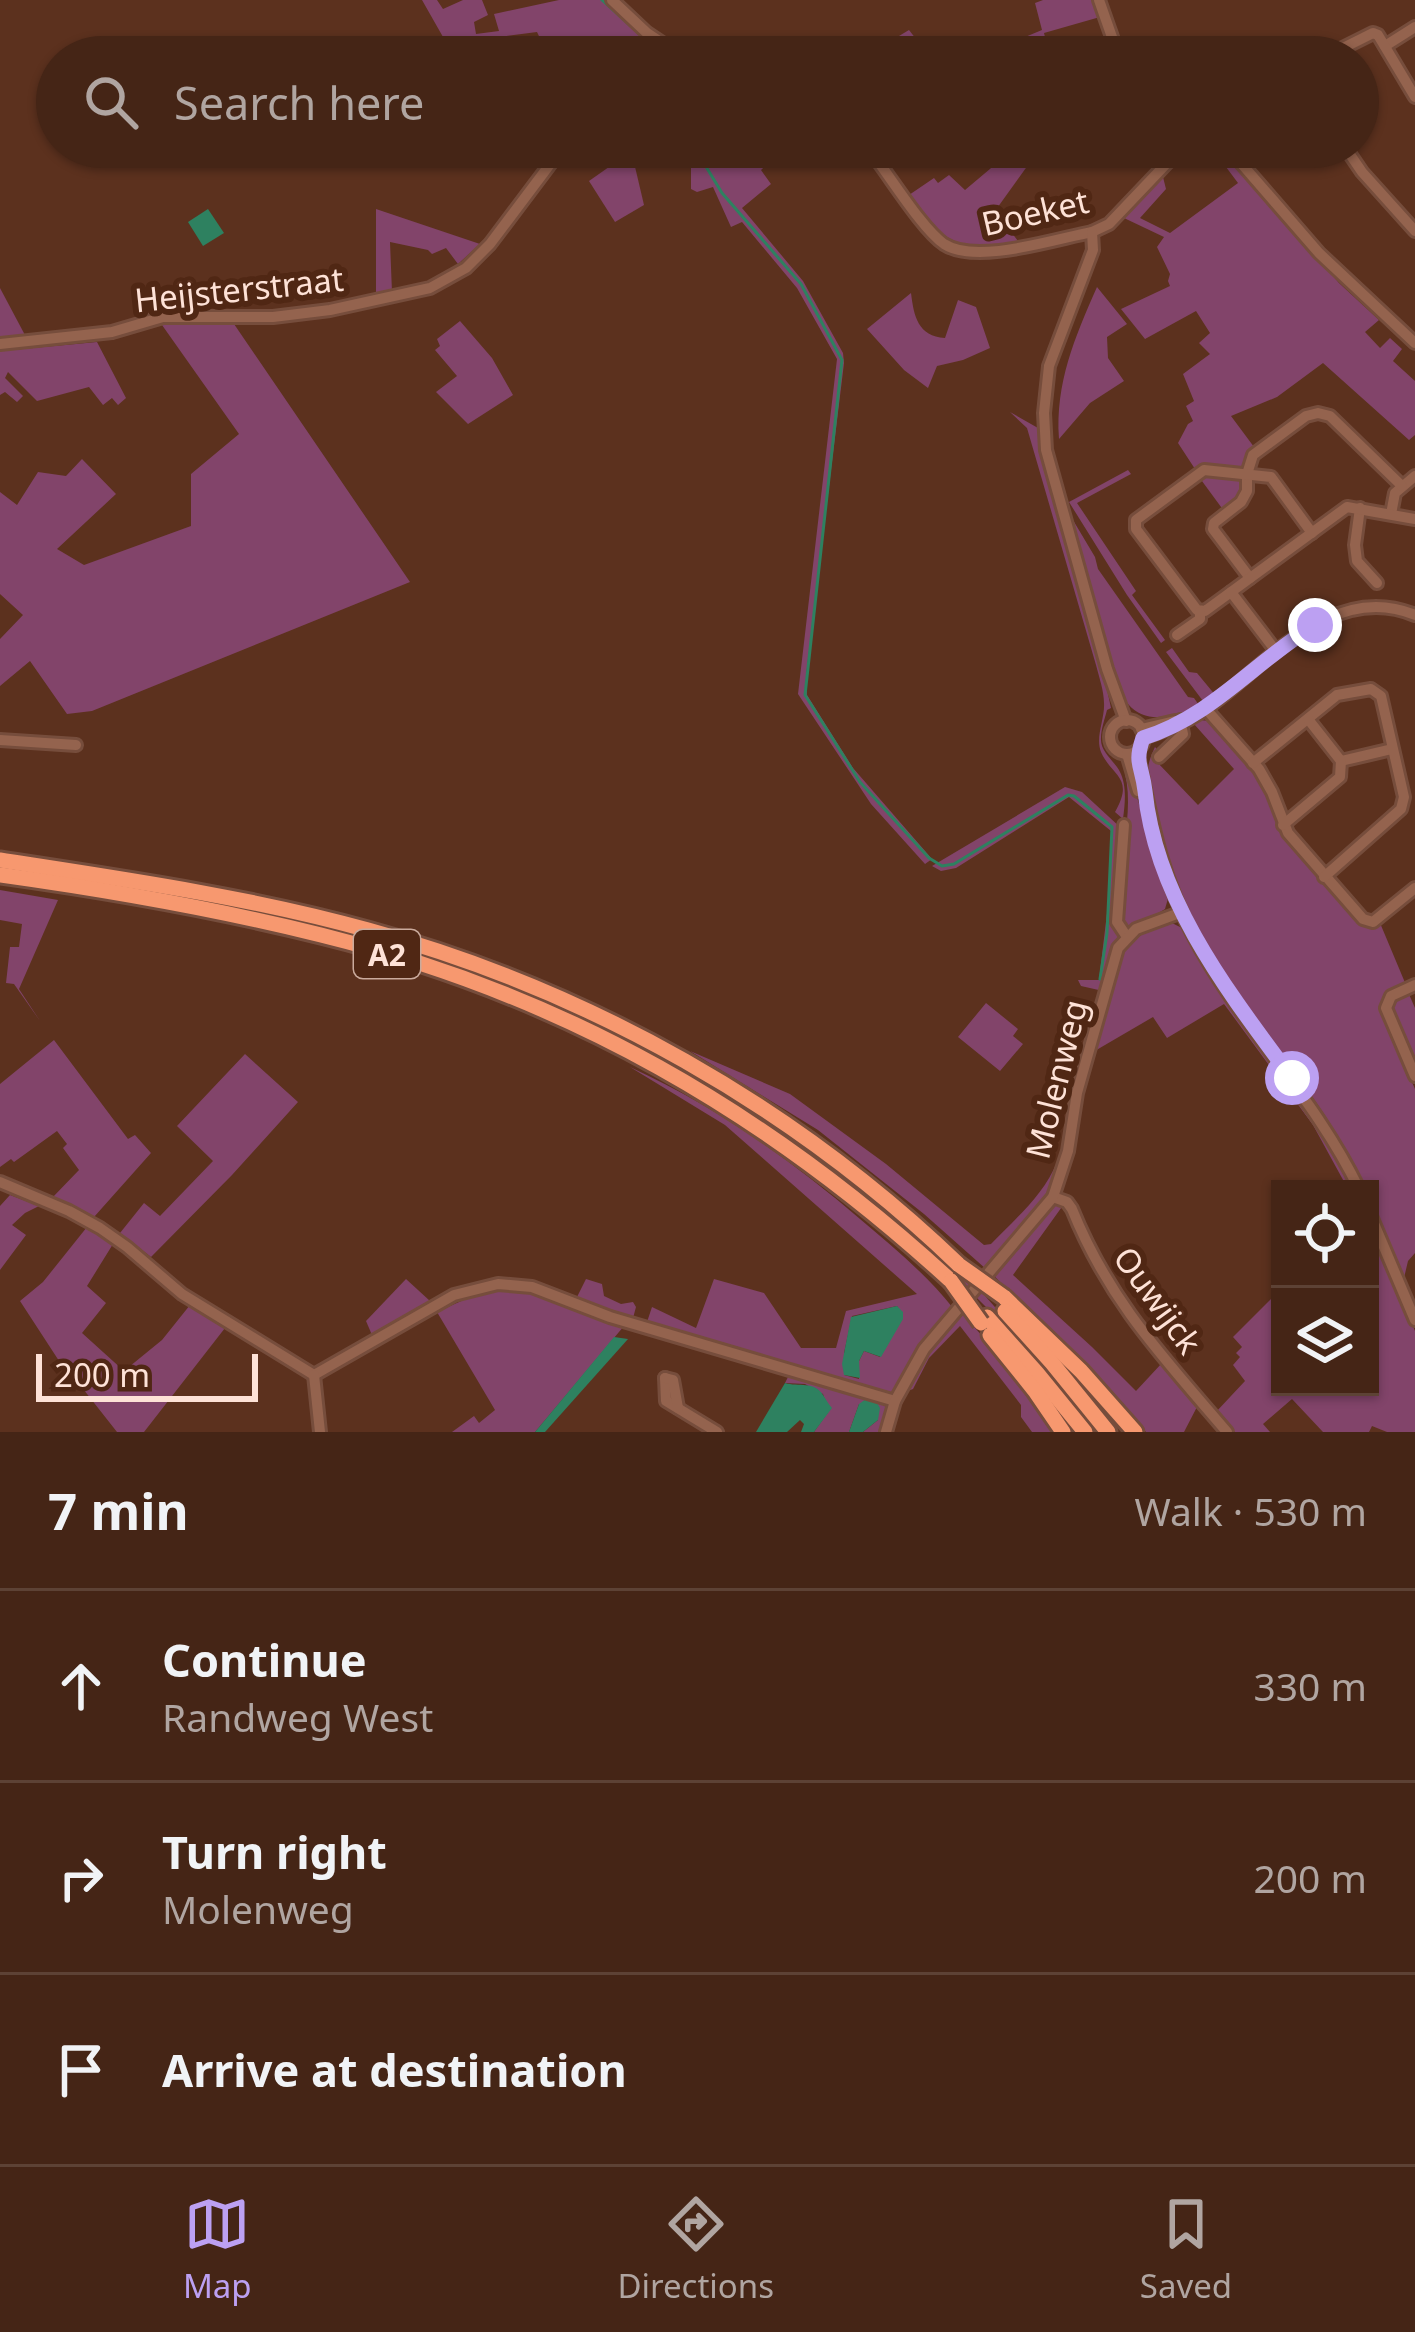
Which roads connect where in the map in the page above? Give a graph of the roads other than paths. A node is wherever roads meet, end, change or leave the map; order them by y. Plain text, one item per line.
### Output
1 (612, 0) edge
2 (1099, 0) edge
3 (1415, 27) edge
4 (652, 36) edge
5 (1111, 36) edge
6 (1379, 37) edge
7 (1384, 46) junction
8 (1410, 78) edge
9 (1415, 97) edge
10 (547, 168) edge
11 (883, 168) edge
12 (1162, 168) edge
13 (1246, 168) edge
14 (1359, 168) edge
15 (1415, 231) edge
16 (1092, 232) junction
17 (1414, 339) edge
18 (0, 344) edge
19 (1247, 474) junction
20 (1415, 476) edge
21 (1402, 486) junction
22 (1360, 508) junction
23 (1391, 514) junction
24 (1415, 519) edge
25 (1312, 533) junction
26 (1250, 578) junction
27 (1377, 583) dead end
28 (1231, 592) junction
29 (1201, 612) junction
30 (1415, 615) edge
31 (1178, 635) dead end
32 (1276, 650) junction
33 (1206, 709) junction
34 (1308, 718) junction
35 (1184, 721) junction
36 (1122, 722) junction
37 (1142, 734) junction
38 (0, 740) edge
39 (76, 745) dead end
40 (1393, 749) junction
41 (1132, 753) junction
42 (1159, 757) dead end
43 (1341, 761) junction
44 (1253, 763) junction
45 (1124, 824) dead end
46 (1283, 825) junction
47 (0, 860) edge
48 (0, 875) edge
49 (1324, 877) junction
50 (1415, 888) edge
51 (1180, 909) junction
52 (1127, 937) junction
53 (1415, 985) edge
54 (1413, 1068) edge
55 (1354, 1180) edge
56 (0, 1183) edge
57 (1053, 1197) junction
58 (1379, 1235) edge
59 (953, 1275) junction
60 (993, 1310) junction
61 (1415, 1320) edge
62 (314, 1375) junction
63 (896, 1401) junction
64 (678, 1408) dead end
65 (320, 1432) edge
66 (717, 1432) edge
67 (886, 1432) edge
68 (1063, 1432) edge
69 (1085, 1432) edge
70 (1108, 1432) edge
71 (1136, 1432) edge
72 (1227, 1432) edge

1 - 4 street
2 - 5 street
3 - 7 street
6 - 7 street
7 - 8 street
8 - 9 street
10 - 18 street, Heijsterstraat
11 - 16 street, Boeket
12 - 16 street, Boeket
13 - 17 street
14 - 15 street
16 - 36 street
19 - 21 street
19 - 25 street
19 - 26 street
19 - 29 street
20 - 21 street
21 - 23 street
22 - 23 street
22 - 25 street
22 - 27 street
23 - 24 street
25 - 26 street
26 - 28 street
28 - 29 street
28 - 32 street
29 - 31 street
30 - 32 street
32 - 33 street
33 - 35 street
33 - 44 street
34 - 40 street
34 - 43 street
34 - 44 street
35 - 37 street
35 - 42 street
36 - 37 street
36 - 41 street
37 - 41 street
38 - 39 street
40 - 43 street
40 - 49 street
41 - 51 street
43 - 46 street
44 - 46 street
45 - 52 street
46 - 49 street
47 - 59 highway, A2
48 - 59 highway, A2
49 - 50 street
51 - 52 street
51 - 55 street
52 - 57 street, Molenweg
53 - 54 street
56 - 62 street
57 - 63 street, Molenweg
57 - 72 street, Ouwijck
58 - 61 street
59 - 60 highway, A2, bridge
59 - 60 highway, A2, bridge
60 - 68 highway, A2
60 - 69 highway, A2
60 - 70 highway, A2
60 - 71 highway, A2
62 - 63 street
62 - 65 street
63 - 67 street, Molenweg
64 - 66 street

